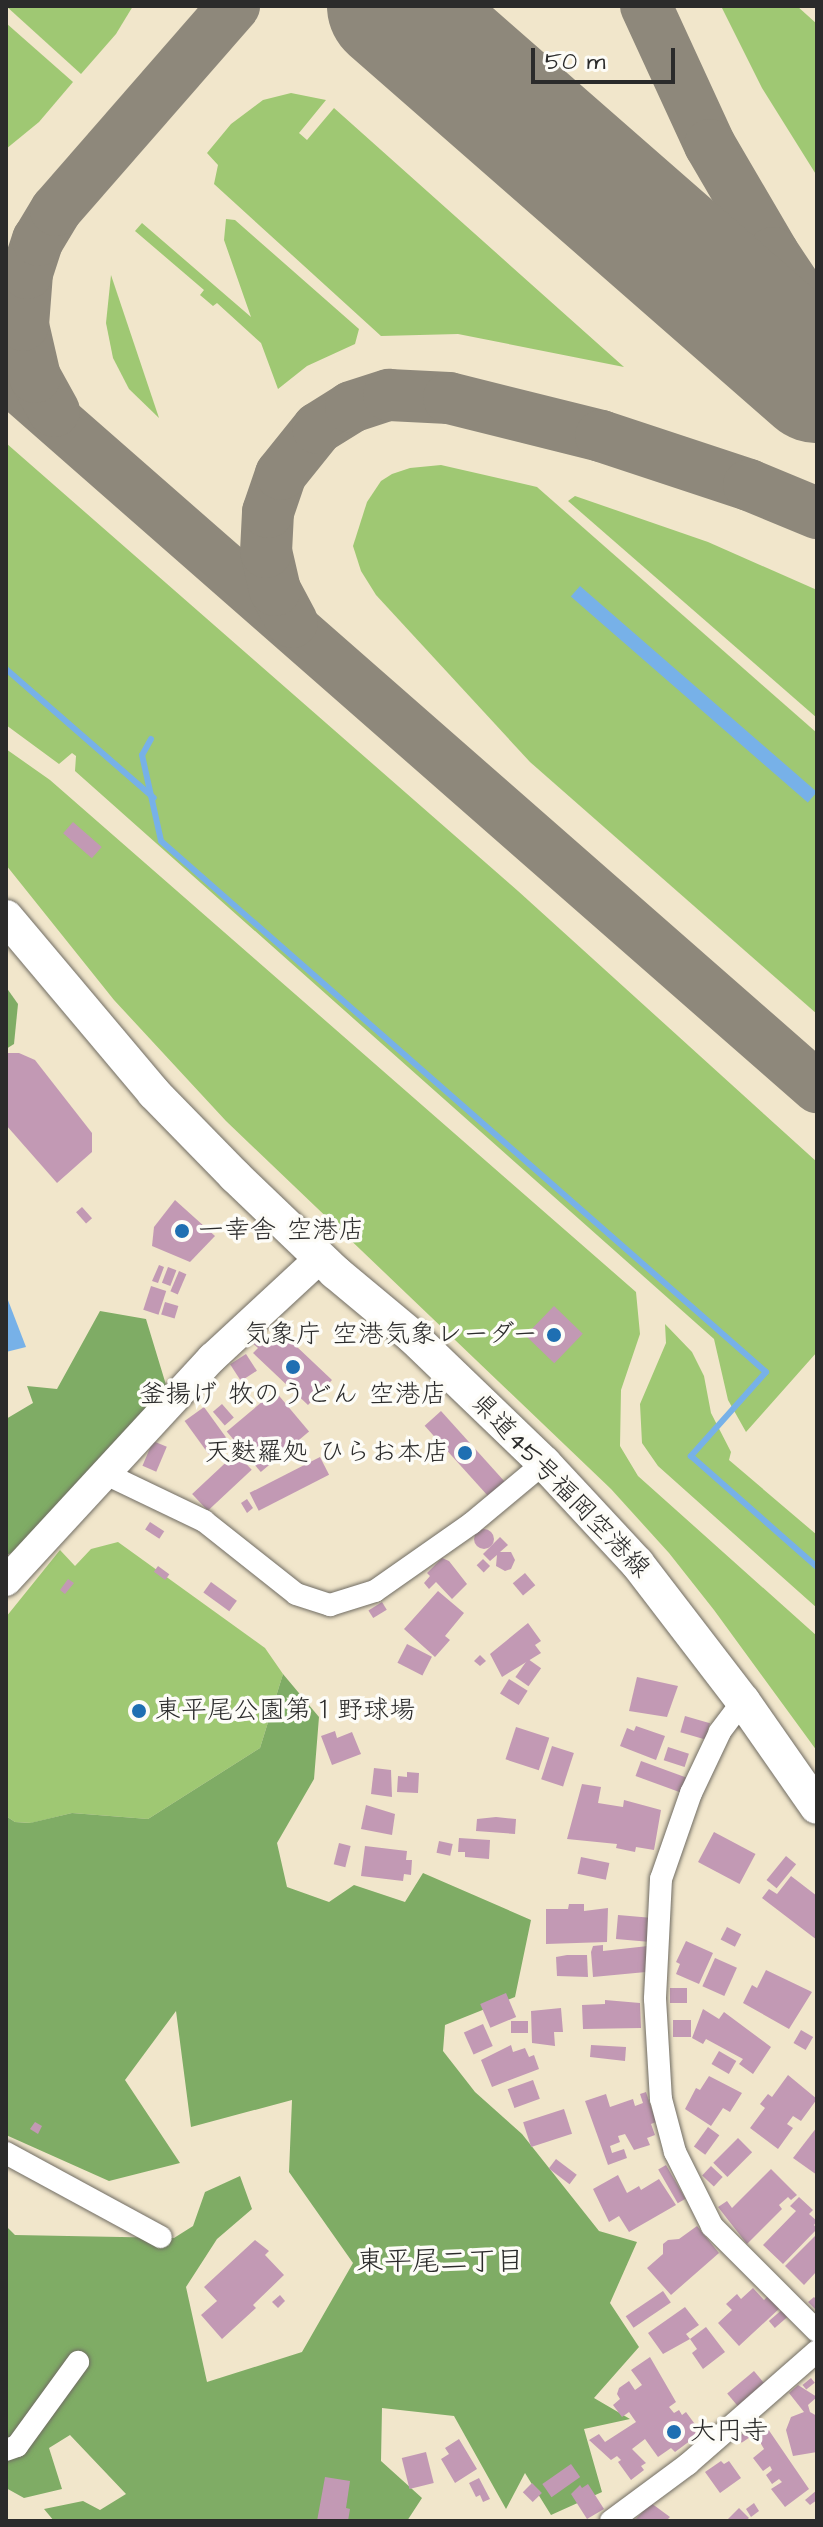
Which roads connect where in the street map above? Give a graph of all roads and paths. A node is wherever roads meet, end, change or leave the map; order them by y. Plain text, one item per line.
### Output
1 (6, 917) edge
2 (320, 1258) junction
3 (544, 1463) junction
4 (104, 1473) junction
5 (6, 1581) edge
6 (743, 1701) junction
7 (817, 1807) edge
8 (6, 2153) edge
9 (161, 2237) dead end
10 (817, 2331) edge
11 (78, 2362) dead end
12 (813, 2365) edge
13 (6, 2450) edge
14 (611, 2521) edge

1 - 2 main road, 県道45号福岡空港線
2 - 3 main road, 県道45号福岡空港線
2 - 4 street
3 - 4 street
3 - 6 main road, 県道45号福岡空港線
4 - 5 street
6 - 7 main road, 県道45号福岡空港線
6 - 10 street
8 - 9 street
11 - 13 street
12 - 14 street

